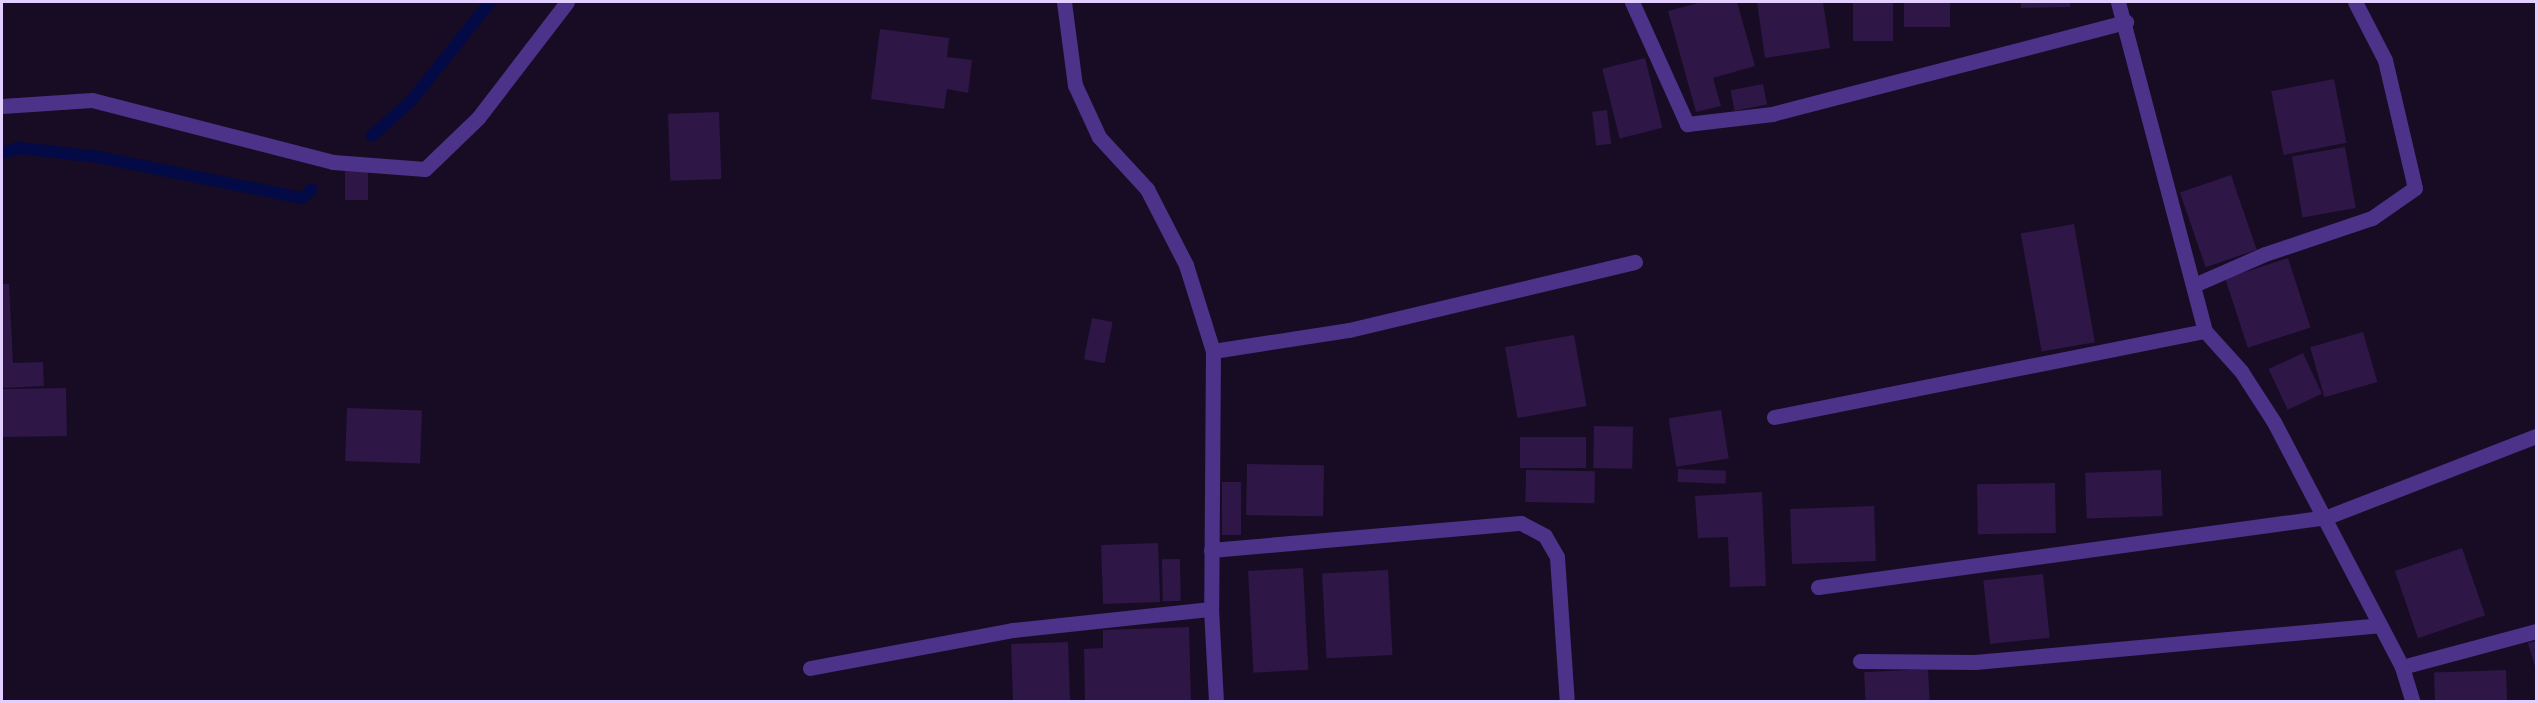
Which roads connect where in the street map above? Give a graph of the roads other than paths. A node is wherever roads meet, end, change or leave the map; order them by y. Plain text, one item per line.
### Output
1 (567, 2) edge
2 (1064, 2) edge
3 (1632, 2) edge
4 (2118, 2) edge
5 (2355, 2) edge
6 (2126, 22) junction
7 (2, 106) edge
8 (1635, 262) dead end
9 (2194, 285) junction
10 (2205, 331) junction
11 (1213, 351) junction
12 (1774, 417) dead end
13 (2536, 436) edge
14 (2327, 517) junction
15 (1211, 550) junction
16 (1818, 587) dead end
17 (1211, 609) junction
18 (2379, 625) junction
19 (2536, 631) edge
20 (1860, 661) dead end
21 (2402, 667) junction
22 (810, 668) dead end
23 (1216, 702) edge
24 (1567, 702) edge
25 (2413, 702) edge

1 - 7 street
2 - 11 street
3 - 6 street
4 - 6 street
5 - 9 street
6 - 9 street
8 - 11 street
9 - 10 street
10 - 12 street
10 - 14 street
11 - 15 street
13 - 14 street
14 - 16 street
14 - 18 street
15 - 17 street
15 - 24 street
17 - 22 street
17 - 23 street
18 - 20 street
18 - 21 street
19 - 21 street
21 - 25 street

